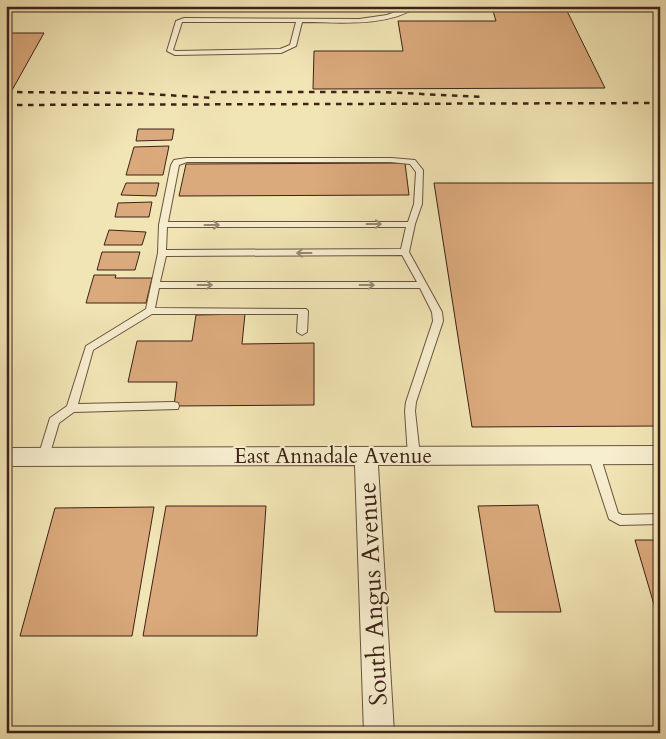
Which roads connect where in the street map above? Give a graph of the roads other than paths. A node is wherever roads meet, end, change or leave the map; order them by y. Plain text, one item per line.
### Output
1 (416, 6) edge
2 (299, 20) junction
3 (411, 224) junction
4 (163, 225) junction
5 (405, 252) junction
6 (162, 253) junction
7 (156, 285) junction
8 (423, 285) junction
9 (150, 311) junction
10 (302, 332) dead end
11 (174, 406) dead end
12 (72, 408) junction
13 (594, 455) junction
14 (660, 455) edge
15 (366, 456) junction
16 (414, 456) junction
17 (6, 457) edge
18 (44, 457) junction
19 (660, 519) edge
20 (378, 733) edge

1 - 2 lane
2 - 2 lane
4 -> 3 lane
3 - 4 lane
3 - 5 lane
4 - 6 lane
5 -> 6 lane
5 - 8 lane
6 - 7 lane
7 -> 8 lane
7 - 9 lane
8 - 16 lane
9 - 10 lane
9 - 12 lane
11 - 12 lane
12 - 18 lane
13 - 14 street, East Annadale Avenue
13 - 16 street, East Annadale Avenue
13 - 19 lane
15 - 16 street, East Annadale Avenue
15 - 18 street, East Annadale Avenue
15 - 20 street, South Angus Avenue
17 - 18 street, East Annadale Avenue

